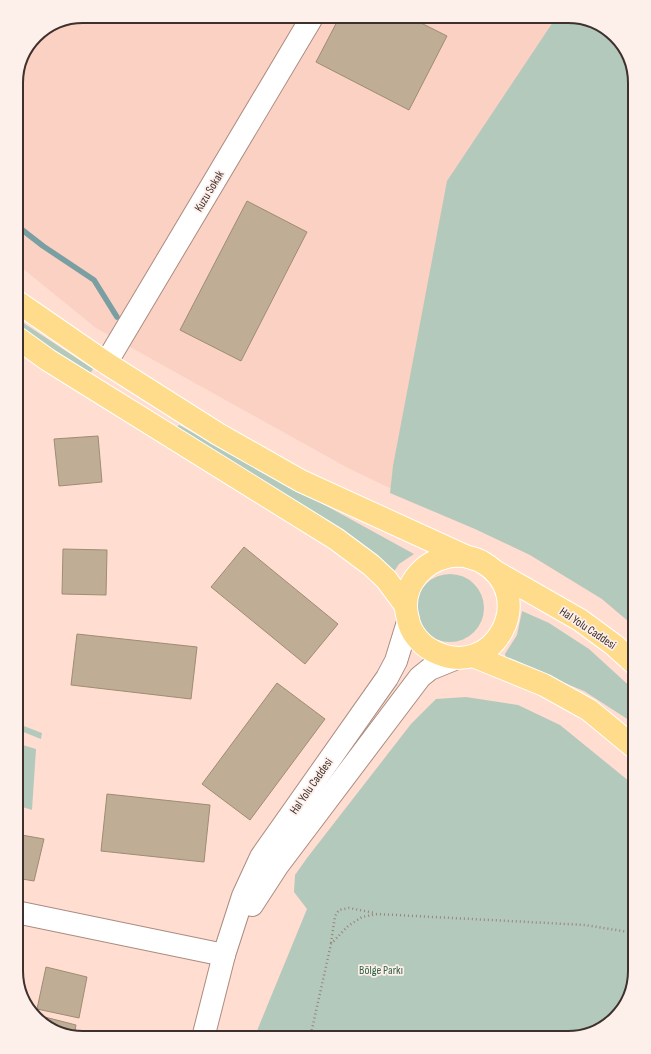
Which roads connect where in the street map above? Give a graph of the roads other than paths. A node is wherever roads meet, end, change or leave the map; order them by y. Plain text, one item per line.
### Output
1 (309, 23) edge
2 (23, 306) edge
3 (23, 341) edge
4 (106, 364) junction
5 (465, 556) junction
6 (496, 572) junction
7 (407, 614) junction
8 (465, 657) junction
9 (628, 658) edge
10 (628, 742) edge
11 (23, 913) edge
12 (224, 955) junction
13 (205, 1031) edge

1 - 4 street, Kuzu Sokak
2 - 4 main road
3 - 7 main road
4 - 5 main road
5 - 6 main road
5 - 7 main road
6 - 8 main road
6 - 9 main road, Hal Yolu Caddesi
7 - 8 main road
7 - 12 street, Hal Yolu Caddesi
8 - 10 main road
8 - 12 street, Hal Yolu Caddesi
11 - 12 street
12 - 13 street

